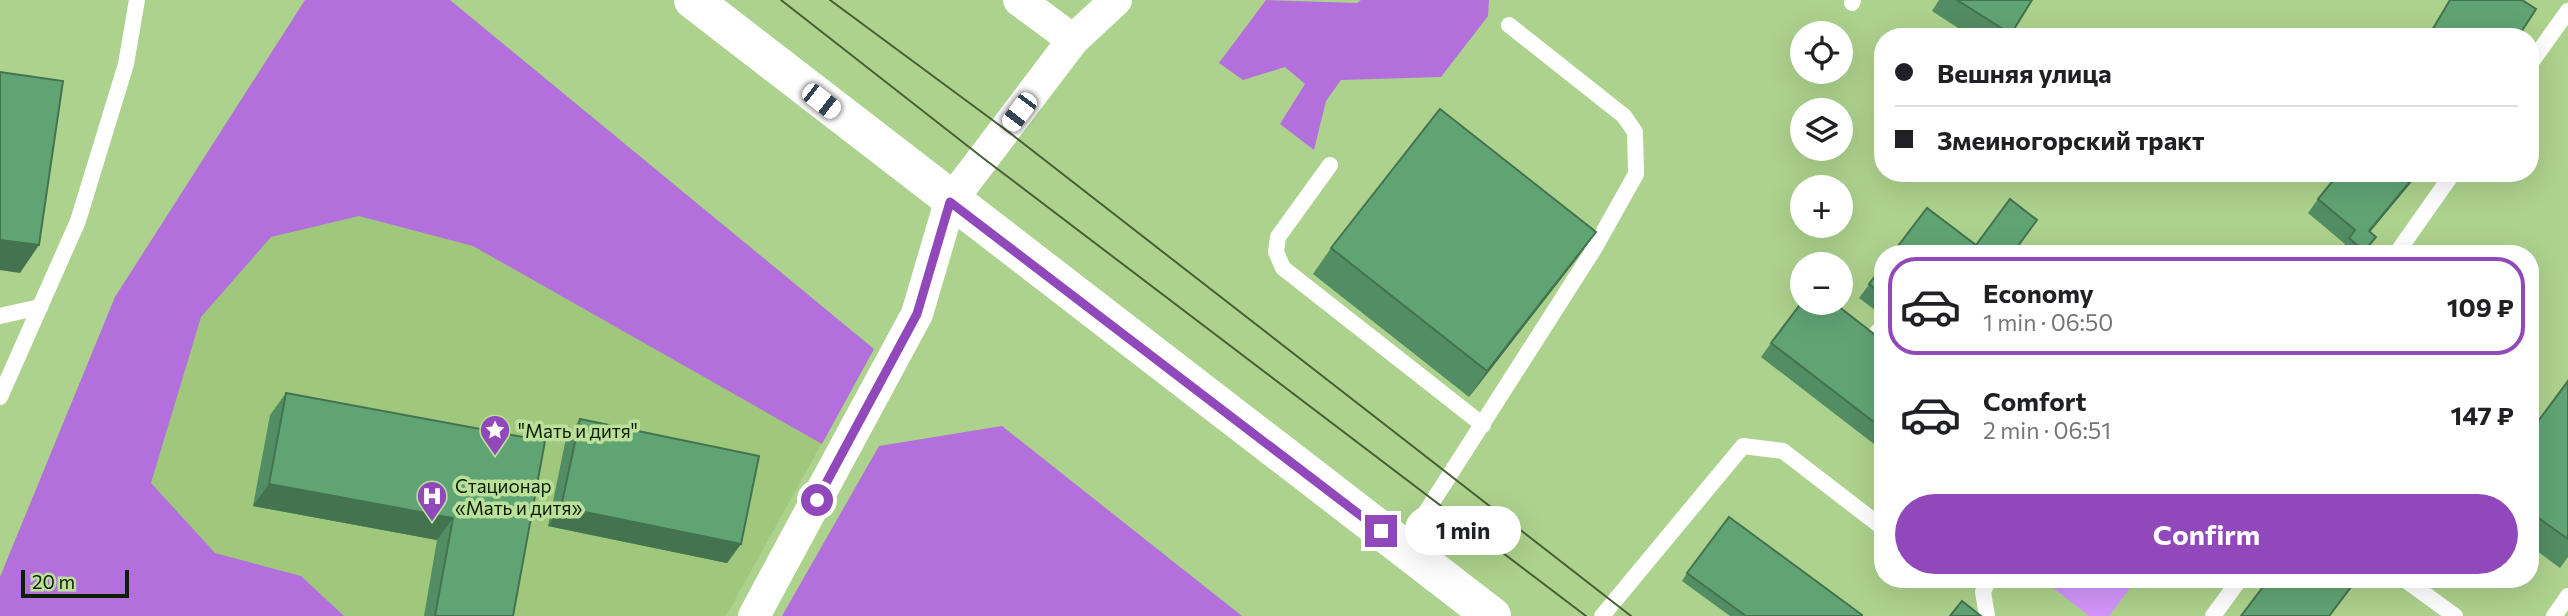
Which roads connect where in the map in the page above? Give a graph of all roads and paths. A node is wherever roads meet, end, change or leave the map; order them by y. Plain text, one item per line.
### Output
1 (137, 0) edge
2 (693, 0) edge
3 (1019, 0) edge
4 (1116, 0) edge
5 (2568, 11) edge
6 (1509, 25) dead end
7 (1073, 40) junction
8 (2539, 51) edge
9 (1330, 164) dead end
10 (2447, 182) edge
11 (950, 202) junction
12 (2402, 245) edge
13 (40, 307) junction
14 (0, 316) edge
15 (0, 397) edge
16 (1483, 425) junction
17 (1874, 521) edge
18 (1403, 548) junction
19 (1985, 588) edge
20 (2233, 588) edge
21 (2416, 588) edge
22 (2568, 596) edge
23 (754, 616) edge
24 (1492, 616) edge
25 (1602, 616) edge
26 (1987, 616) edge
27 (2213, 616) edge
28 (2455, 616) edge
29 (2554, 616) edge

1 - 13 lane
2 - 11 highway
3 - 7 street
4 - 7 street
5 - 8 lane
6 - 16 lane
7 - 11 street
9 - 16 lane
10 - 12 lane
11 - 18 highway
11 - 23 street
13 - 14 lane
13 - 15 lane
16 - 18 lane
17 - 25 lane
18 - 24 highway
19 - 26 lane
20 - 27 lane
21 - 28 lane
22 - 29 lane

